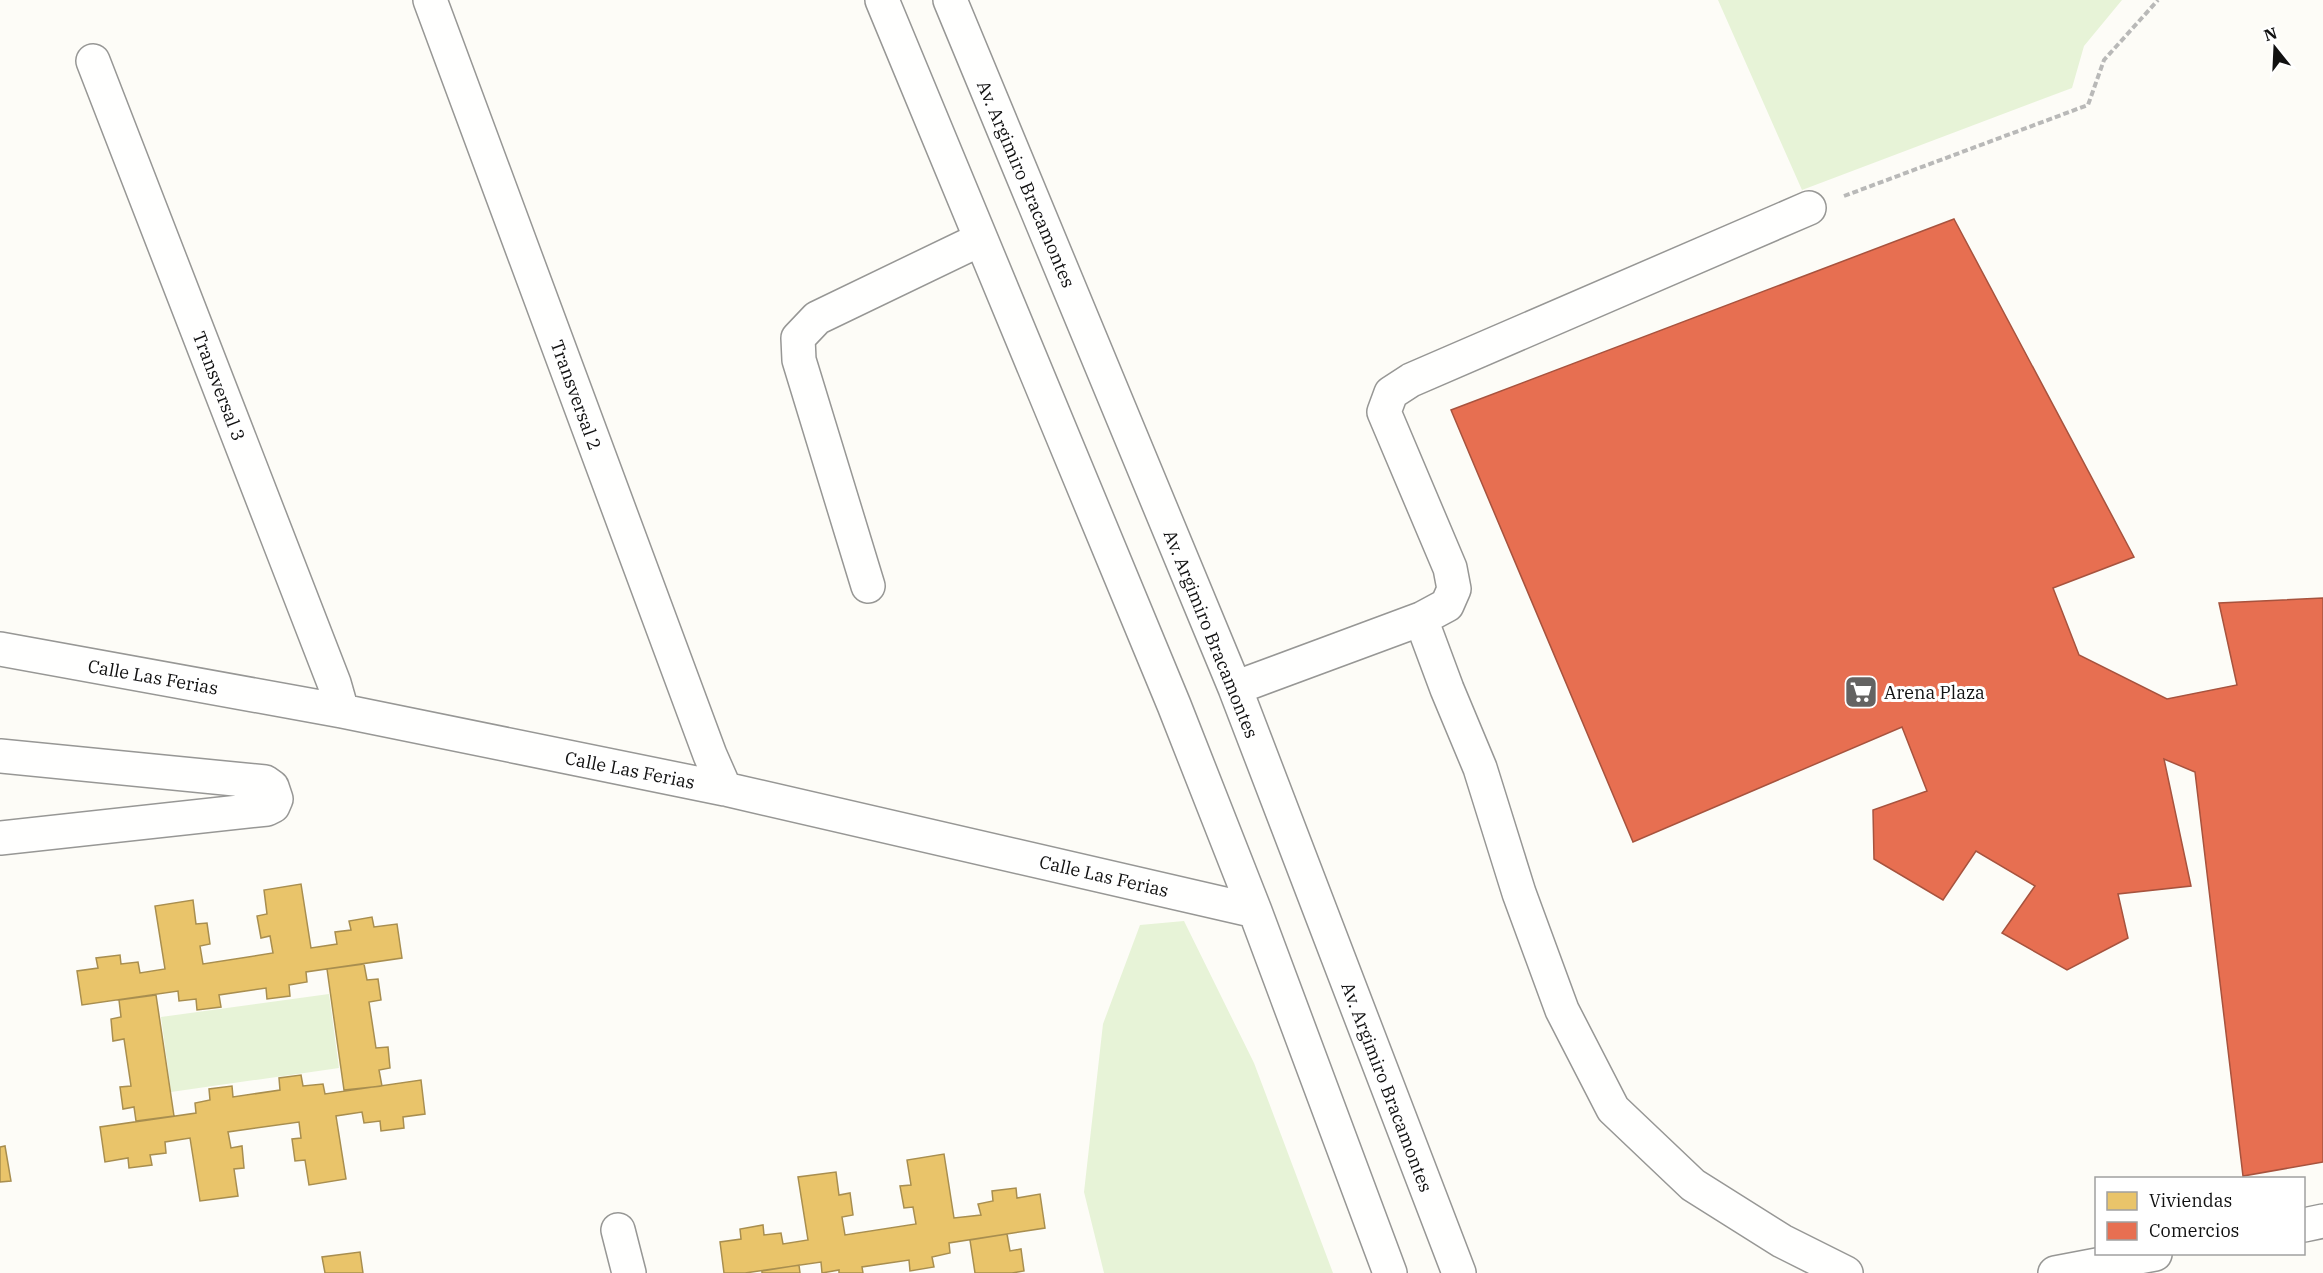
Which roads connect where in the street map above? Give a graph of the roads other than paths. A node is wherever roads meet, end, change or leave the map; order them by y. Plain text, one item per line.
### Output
1 (430, 0) edge
2 (882, 0) edge
3 (950, 0) edge
4 (93, 61) dead end
5 (1809, 208) road end
6 (981, 239) junction
7 (868, 586) dead end
8 (1421, 619) junction
9 (0, 649) edge
10 (1235, 688) junction
11 (342, 711) junction
12 (0, 756) edge
13 (725, 789) junction
14 (0, 838) edge
15 (1255, 911) junction
16 (2323, 1221) edge
17 (2305, 1225) edge
18 (618, 1230) dead end
19 (2150, 1255) edge
20 (629, 1273) edge
21 (1390, 1273) edge
22 (1459, 1273) edge
23 (1846, 1273) edge
24 (2055, 1273) edge

1 - 13 street, Transversal 2
2 - 6 street
3 - 10 street, Av. Argimiro Bracamontes
4 - 11 street, Transversal 3
5 - 8 street
6 - 7 street
6 - 15 street
8 - 10 street
8 - 23 street
9 - 11 street, Calle Las Ferias
10 - 22 street, Av. Argimiro Bracamontes
11 - 13 street, Calle Las Ferias
12 - 14 street
13 - 15 street, Calle Las Ferias
15 - 21 street
16 - 17 street
18 - 20 street
19 - 24 street

